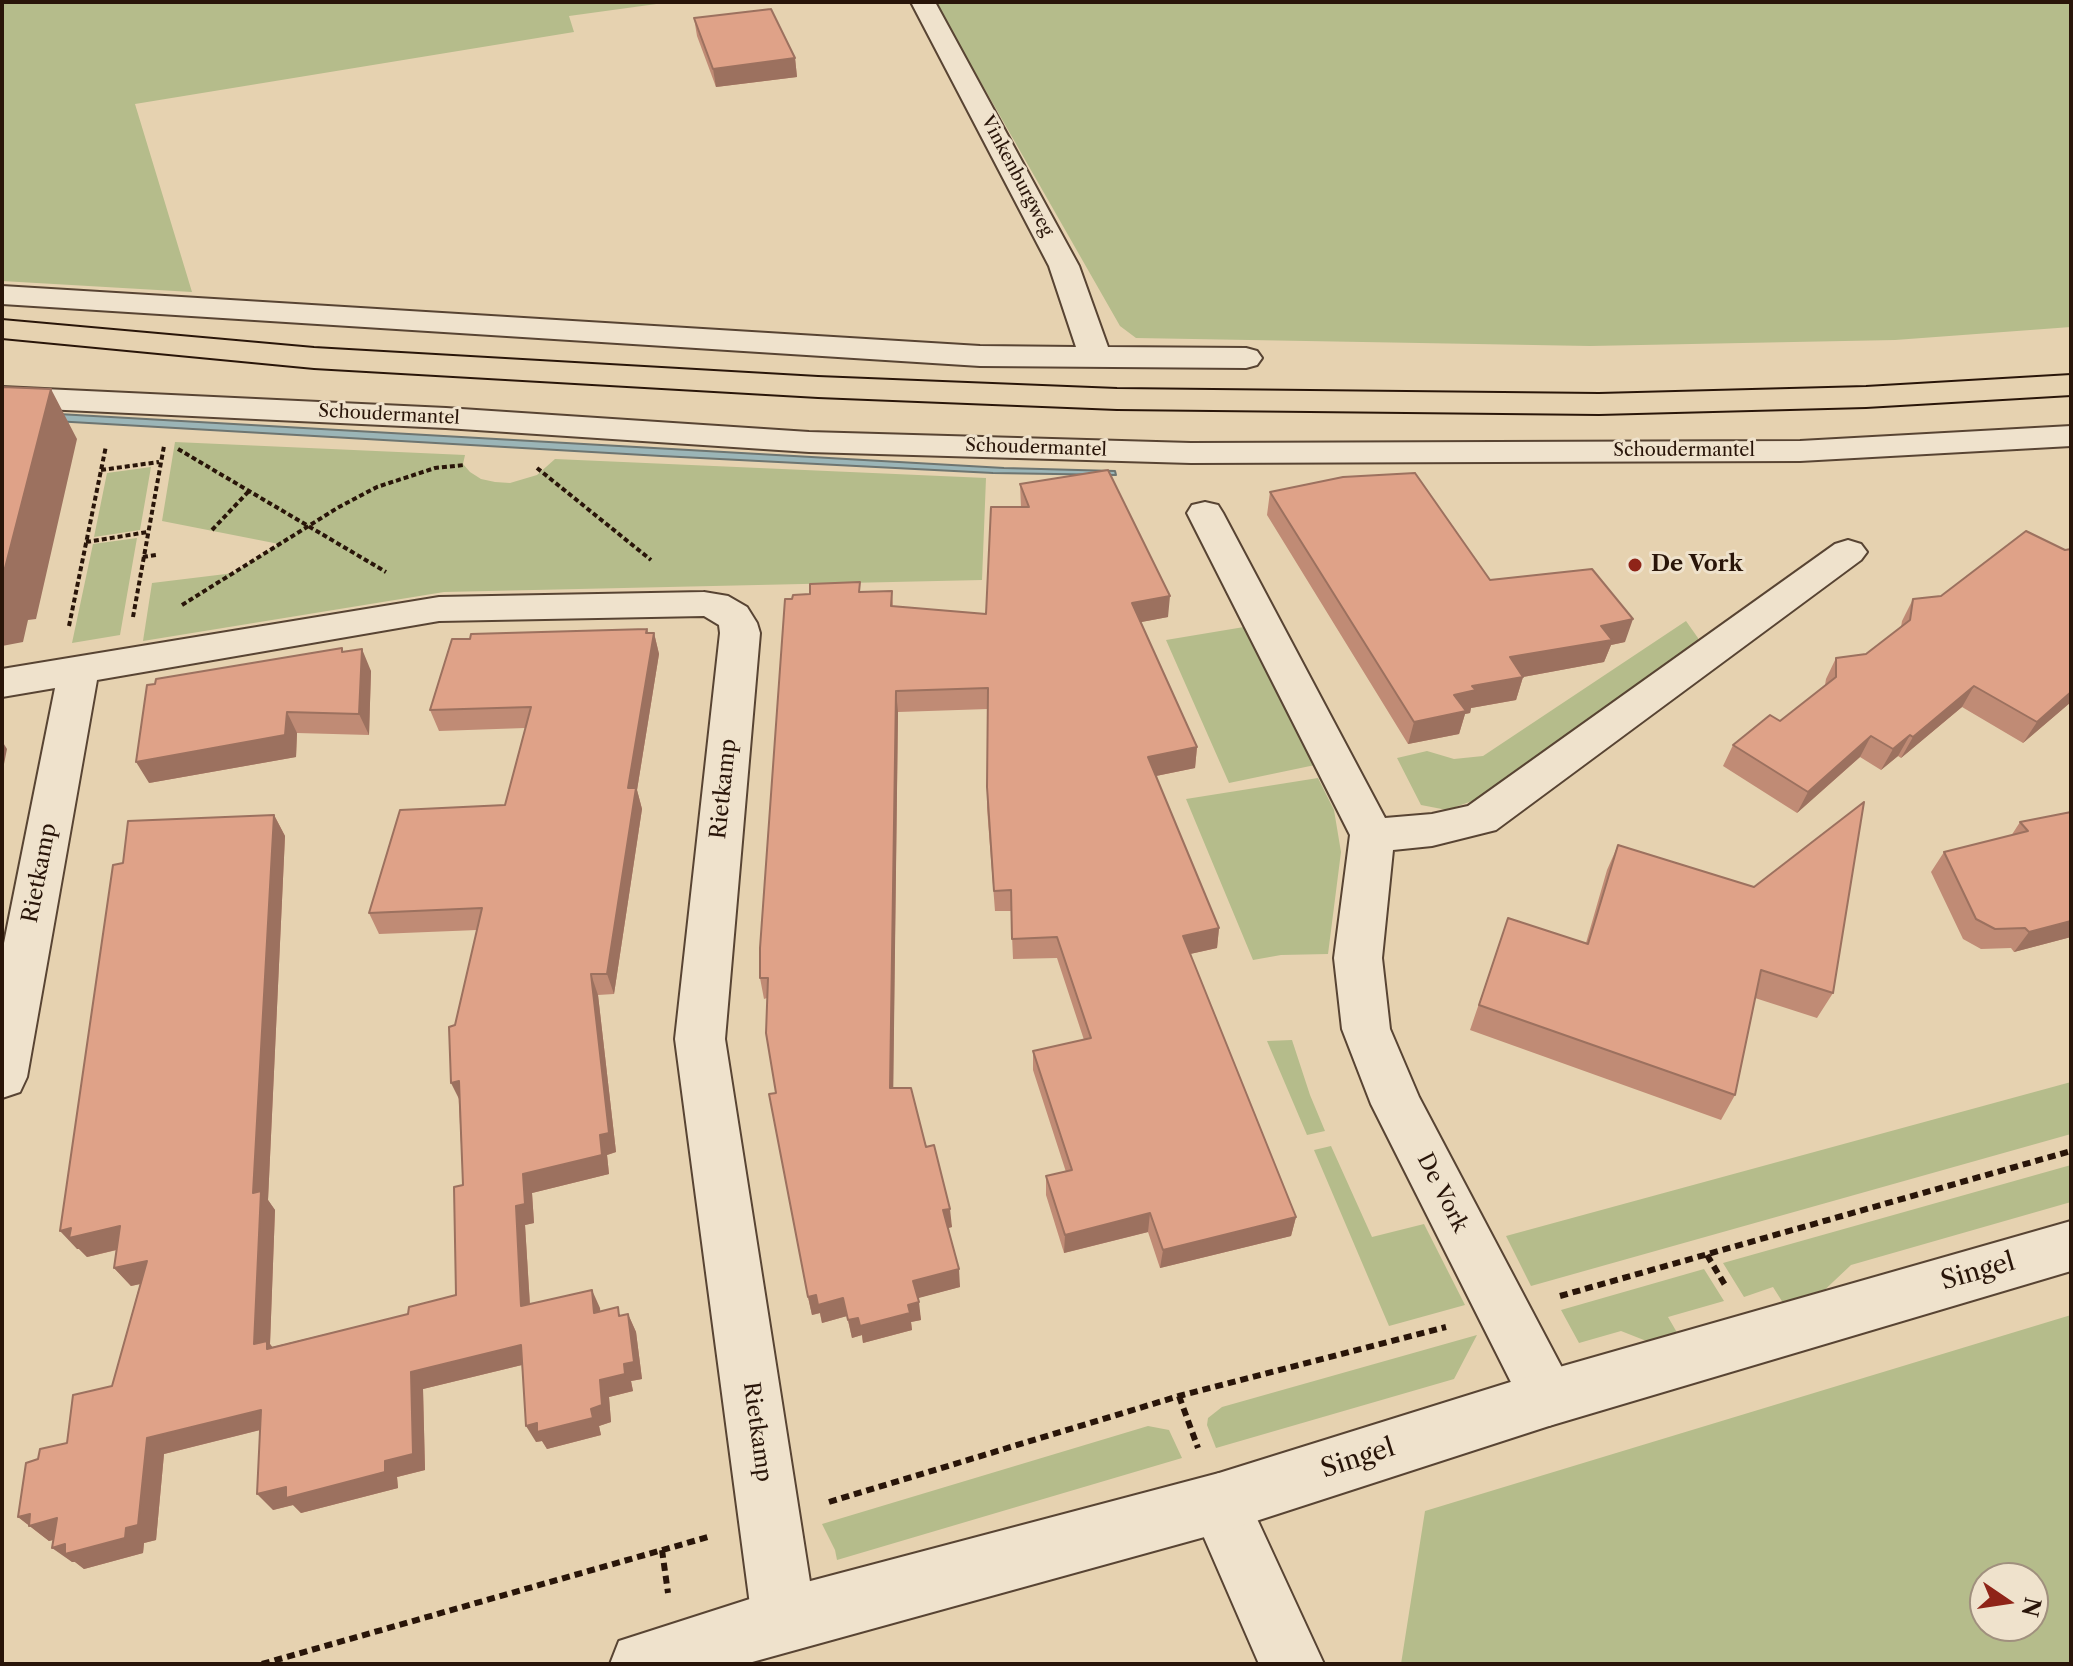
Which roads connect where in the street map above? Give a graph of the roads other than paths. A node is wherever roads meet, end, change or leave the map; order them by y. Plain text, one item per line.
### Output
1 (923, 2) edge
2 (2, 295) edge
3 (2, 329) edge
4 (1095, 356) junction
5 (2, 358) edge
6 (314, 358) junction
7 (1246, 358) dead end
8 (2071, 385) edge
9 (2, 397) edge
10 (2071, 436) edge
11 (1205, 513) dead end
12 (1848, 552) dead end
13 (73, 651) junction
14 (2, 683) edge
15 (1372, 835) junction
16 (2, 1077) edge
17 (2071, 1246) edge
18 (1549, 1398) junction
19 (1219, 1503) junction
20 (784, 1620) junction
21 (642, 1664) edge
22 (1292, 1664) edge

1 - 4 street, Vinkenburgweg
2 - 4 street
3 - 6 main road
4 - 7 street
5 - 6 main road
6 - 8 main road
9 - 10 street, Schoudermantel
11 - 15 street
12 - 15 street
13 - 14 street, Rietkamp
13 - 16 street, Rietkamp
13 - 20 street, Rietkamp
15 - 18 street, De Vork
17 - 18 street, Singel
18 - 19 street, Singel
19 - 20 street, Singel
19 - 22 street
20 - 21 street, Singel

